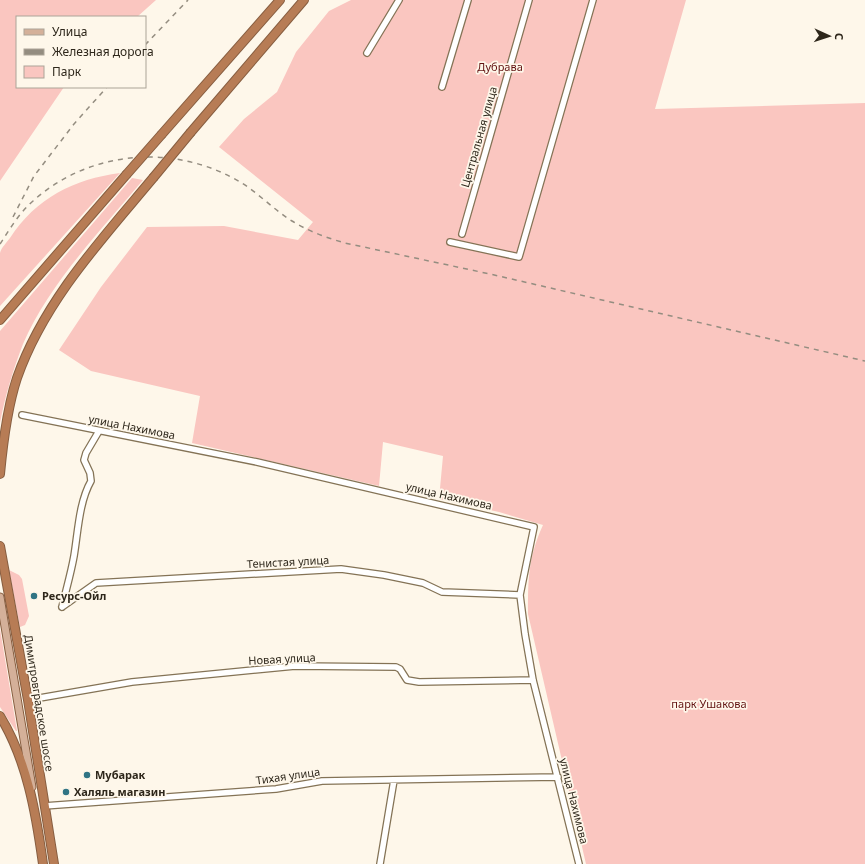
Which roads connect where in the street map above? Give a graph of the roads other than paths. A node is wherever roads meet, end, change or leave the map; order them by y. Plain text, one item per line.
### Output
1 (280, 0) edge
2 (304, 0) edge
3 (399, 0) edge
4 (468, 0) edge
5 (530, 0) edge
6 (593, 0) edge
7 (367, 53) dead end
8 (442, 87) dead end
9 (462, 234) dead end
10 (450, 242) dead end
11 (0, 320) edge
12 (22, 415) dead end
13 (99, 431) junction
14 (0, 474) edge
15 (0, 546) edge
16 (520, 595) junction
17 (0, 598) edge
18 (533, 680) junction
19 (28, 700) junction
20 (0, 716) edge
21 (558, 777) junction
22 (394, 780) junction
23 (44, 806) junction
24 (35, 807) junction
25 (43, 864) edge
26 (54, 864) edge
27 (380, 864) edge
28 (579, 864) edge

1 - 11 highway, bridge
2 - 14 highway, bridge
3 - 7 street
4 - 8 street
5 - 9 street, Центральная улица
6 - 10 street
12 - 13 street, улица Нахимова
13 - 16 street, улица Нахимова
13 - 16 street, Тенистая улица
15 - 19 highway, Димитровградское шоссе
16 - 18 street, улица Нахимова
17 - 24 main road, Димитровградское шоссе
18 - 19 street, Новая улица
18 - 21 street, улица Нахимова
19 - 23 highway, Димитровградское шоссе
20 - 24 highway
21 - 22 street, Тихая улица
21 - 28 street, улица Нахимова
22 - 23 street, Тихая улица
22 - 27 street
23 - 26 highway, Димитровградское шоссе
24 - 25 highway, Димитровградское шоссе

